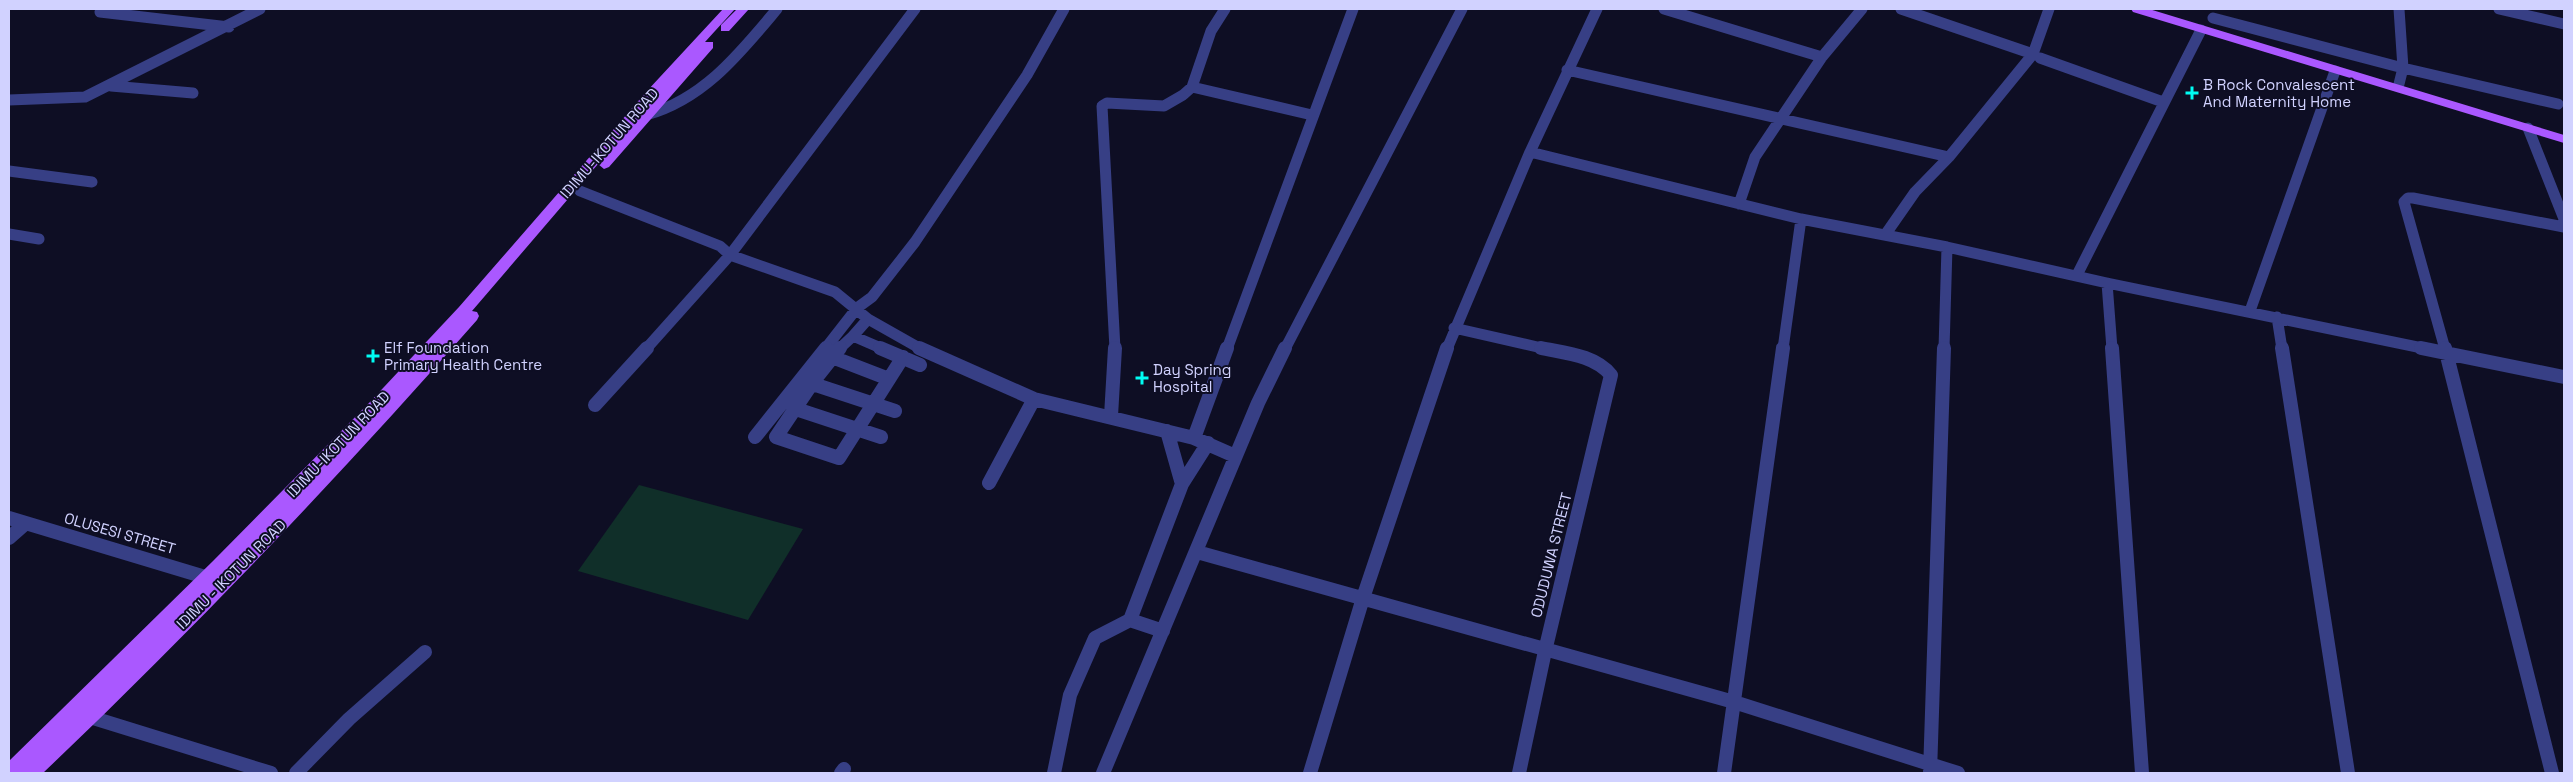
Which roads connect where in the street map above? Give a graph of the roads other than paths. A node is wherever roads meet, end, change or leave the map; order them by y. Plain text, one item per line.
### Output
1 (260, 9) edge
2 (729, 9) edge
3 (743, 9) edge
4 (777, 9) edge
5 (915, 9) edge
6 (1064, 9) edge
7 (1225, 9) edge
8 (1353, 9) edge
9 (1462, 9) edge
10 (1597, 9) edge
11 (1664, 9) edge
12 (1862, 9) edge
13 (1902, 9) edge
14 (2049, 9) edge
15 (2137, 9) edge
16 (2157, 9) edge
17 (2399, 9) edge
18 (2499, 9) edge
19 (100, 12) dead end
20 (142, 12) edge
21 (2213, 18) dead end
22 (2564, 24) edge
23 (229, 27) junction
24 (2201, 30) junction
25 (2037, 56) junction
26 (1822, 57) junction
27 (2403, 68) junction
28 (1567, 70) junction
29 (2334, 71) junction
30 (2399, 84) junction
31 (111, 86) junction
32 (1192, 87) junction
33 (193, 93) dead end
34 (9, 100) edge
35 (2163, 102) junction
36 (2558, 104) dead end
37 (646, 115) junction
38 (1312, 115) junction
39 (1779, 120) junction
40 (2528, 128) junction
41 (2564, 132) edge
42 (2564, 139) edge
43 (1530, 152) junction
44 (1949, 157) junction
45 (9, 171) edge
46 (92, 182) dead end
47 (580, 191) junction
48 (1739, 204) junction
49 (553, 215) junction
50 (1801, 218) junction
51 (2564, 219) edge
52 (2564, 227) edge
53 (9, 234) edge
54 (1885, 234) junction
55 (40, 239) dead end
56 (1947, 247) junction
57 (730, 255) junction
58 (2077, 275) junction
59 (2107, 283) junction
60 (857, 308) junction
61 (2250, 311) junction
62 (2278, 317) junction
63 (868, 319) junction
64 (1454, 328) junction
65 (854, 336) junction
66 (2446, 351) junction
67 (832, 357) junction
68 (902, 357) junction
69 (920, 365) dead end
70 (2564, 377) edge
71 (888, 379) junction
72 (813, 384) junction
73 (1034, 399) junction
74 (873, 403) junction
75 (595, 405) dead end
76 (796, 409) junction
77 (894, 411) dead end
78 (1111, 416) junction
79 (857, 429) junction
80 (1167, 431) junction
81 (755, 437) dead end
82 (881, 438) dead end
83 (1194, 438) junction
84 (1208, 443) junction
85 (1235, 456) junction
86 (989, 483) dead end
87 (1182, 484) junction
88 (9, 518) edge
89 (26, 522) junction
90 (9, 538) edge
91 (1197, 552) junction
92 (215, 580) junction
93 (1363, 598) junction
94 (1130, 620) junction
95 (1163, 631) junction
96 (1545, 650) junction
97 (425, 652) dead end
98 (1734, 702) junction
99 (90, 717) junction
100 (1930, 770) edge
101 (9, 773) edge
102 (30, 773) edge
103 (271, 773) edge
104 (296, 773) edge
105 (1054, 773) edge
106 (1103, 773) edge
107 (1310, 773) edge
108 (1519, 773) edge
109 (1724, 773) edge
110 (1958, 773) edge
111 (2142, 773) edge
112 (2348, 773) edge
113 (2552, 773) edge

1 - 23 street
2 - 49 main road, IDIMU-IKOTUN ROAD
3 - 37 main road
4 - 37 street
5 - 57 street
6 - 60 street
7 - 32 street
8 - 38 street
9 - 85 street
10 - 28 street
11 - 26 street
12 - 26 street
13 - 25 street
14 - 25 street
15 - 24 main road
16 - 30 main road
17 - 27 street
18 - 22 street
19 - 20 street
20 - 23 street
21 - 27 street
23 - 31 street
24 - 29 main road
24 - 35 street
25 - 35 street
25 - 44 street
26 - 39 street
27 - 30 street
27 - 36 street
28 - 39 street
28 - 43 street
29 - 40 main road
29 - 61 street
30 - 41 main road
31 - 33 street
31 - 34 street
32 - 38 street
32 - 78 street
35 - 58 street
37 - 47 main road
38 - 83 street
39 - 44 street
39 - 48 street
40 - 42 main road
40 - 51 street
43 - 48 street
43 - 64 street
44 - 54 street
45 - 46 street
47 - 49 main road
47 - 57 street
48 - 50 street
49 - 92 main road, IDIMU-IKOTUN ROAD
50 - 54 street
50 - 98 street
52 - 66 street
53 - 55 street
54 - 56 street
56 - 58 street
56 - 100 street
57 - 60 street
57 - 75 street
58 - 59 street
59 - 61 street
59 - 111 street
60 - 63 street
60 - 81 street
61 - 62 street
62 - 66 street
62 - 112 street
63 - 65 street
63 - 73 street
64 - 93 street
64 - 96 street, ODUDUWA STREET
65 - 67 street
65 - 68 street
66 - 70 street
66 - 113 street
67 - 71 street
67 - 72 street
68 - 69 street
68 - 71 street
71 - 74 street
72 - 74 street
72 - 76 street
73 - 78 street
73 - 86 street
74 - 77 street
74 - 79 street
76 - 79 street
76 - 79 street
78 - 80 street
79 - 82 street
80 - 83 street
80 - 87 street
83 - 84 street
84 - 85 street
84 - 87 street
85 - 91 street
87 - 94 street
88 - 89 street, OLUSESI STREET
89 - 90 street
89 - 92 street, OLUSESI STREET
91 - 93 street
91 - 95 street
92 - 99 main road, IDIMU - IKOTUN ROAD
92 - 101 main road, IDIMU-IKOTUN ROAD
93 - 96 street
93 - 107 street
94 - 95 street
94 - 105 street
95 - 106 street
96 - 98 street
96 - 108 street, ODUDUWA STREET
97 - 104 street
98 - 100 street
98 - 109 street
99 - 102 main road, IDIMU - IKOTUN ROAD
99 - 103 street
100 - 110 street

